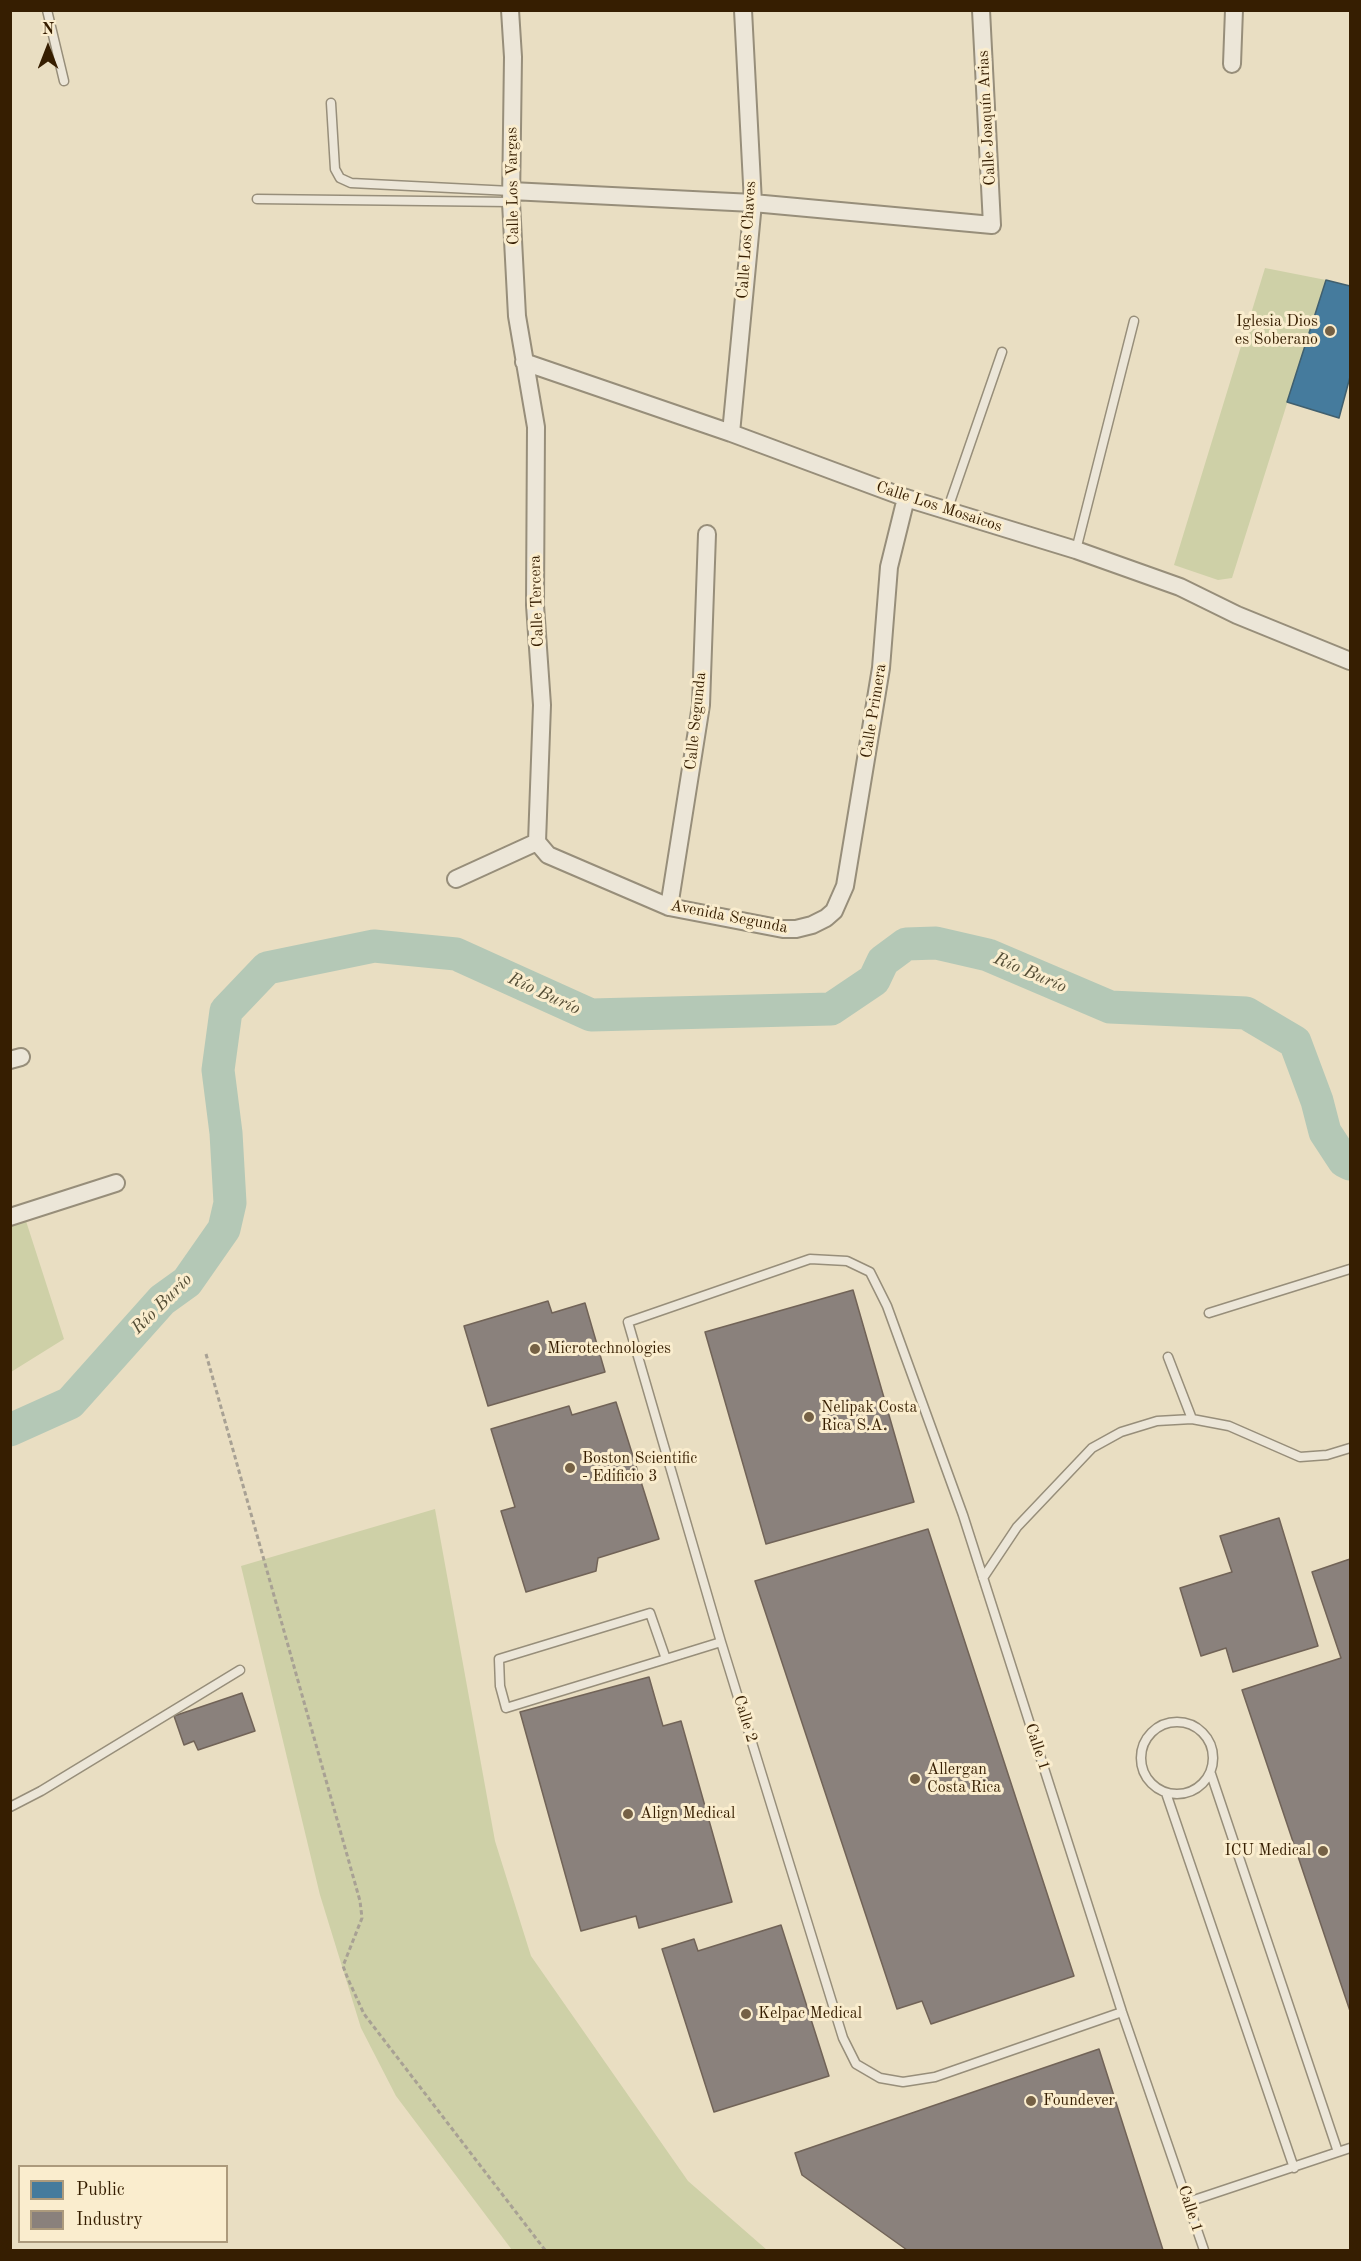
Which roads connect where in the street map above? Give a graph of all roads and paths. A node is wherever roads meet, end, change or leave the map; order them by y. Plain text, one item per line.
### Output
1 (47, 10) edge
2 (510, 10) edge
3 (743, 10) edge
4 (981, 10) edge
5 (1234, 10) edge
6 (1232, 64) dead end
7 (64, 81) dead end
8 (331, 103) dead end
9 (511, 197) junction
10 (257, 199) dead end
11 (753, 203) junction
12 (1134, 321) dead end
13 (1002, 352) dead end
14 (524, 362) junction
15 (731, 434) junction
16 (906, 498) junction
17 (947, 512) junction
18 (707, 534) dead end
19 (1076, 550) junction
20 (1350, 661) edge
21 (537, 842) junction
22 (456, 879) dead end
23 (669, 907) junction
24 (826, 918) joint
25 (116, 1183) dead end
26 (10, 1217) edge
27 (847, 1261) joint
28 (1350, 1269) edge
29 (1209, 1313) dead end
30 (206, 1354) dead end
31 (1168, 1357) dead end
32 (1192, 1419) junction
33 (1350, 1448) edge
34 (983, 1578) junction
35 (721, 1642) junction
36 (666, 1659) junction
37 (240, 1670) dead end
38 (1211, 1773) junction
39 (1166, 1793) junction
40 (10, 1807) edge
41 (1122, 2012) junction
42 (1350, 2148) edge
43 (1338, 2152) junction
44 (1294, 2168) junction
45 (1188, 2202) junction
46 (545, 2250) edge
47 (1204, 2250) edge

1 - 7 lane
2 - 9 street, Calle Los Vargas
3 - 11 street, Calle Los Chaves
4 - 11 street, Calle Joaquín Arias
5 - 6 street
8 - 9 lane
9 - 10 lane
9 - 11 street
9 - 14 street, Calle Los Vargas
11 - 15 street, Calle Los Chaves
12 - 19 lane
13 - 17 lane
14 - 15 street, Calle Los Mosaicos
14 - 21 street, Calle Tercera
15 - 16 street, Calle Los Mosaicos
16 - 17 street, Calle Los Mosaicos
16 - 24 street, Calle Primera
17 - 19 street, Calle Los Mosaicos
18 - 23 street, Calle Segunda
19 - 20 street, Calle Los Mosaicos
21 - 22 street
21 - 23 street, Avenida Segunda
23 - 24 street, Avenida Segunda
25 - 26 street
27 - 34 lane, Calle 1
27 - 35 lane, Calle 2
28 - 29 lane
30 - 46 path
31 - 32 lane
32 - 33 lane
32 - 34 lane
34 - 41 lane, Calle 1
35 - 36 lane
35 - 41 lane, Calle 2
36 - 36 lane
37 - 40 lane
38 - 39 lane
38 - 39 lane
38 - 43 lane
39 - 44 lane
41 - 45 lane, Calle 1
42 - 43 lane
43 - 44 lane
44 - 45 lane
45 - 47 lane, Calle 1

